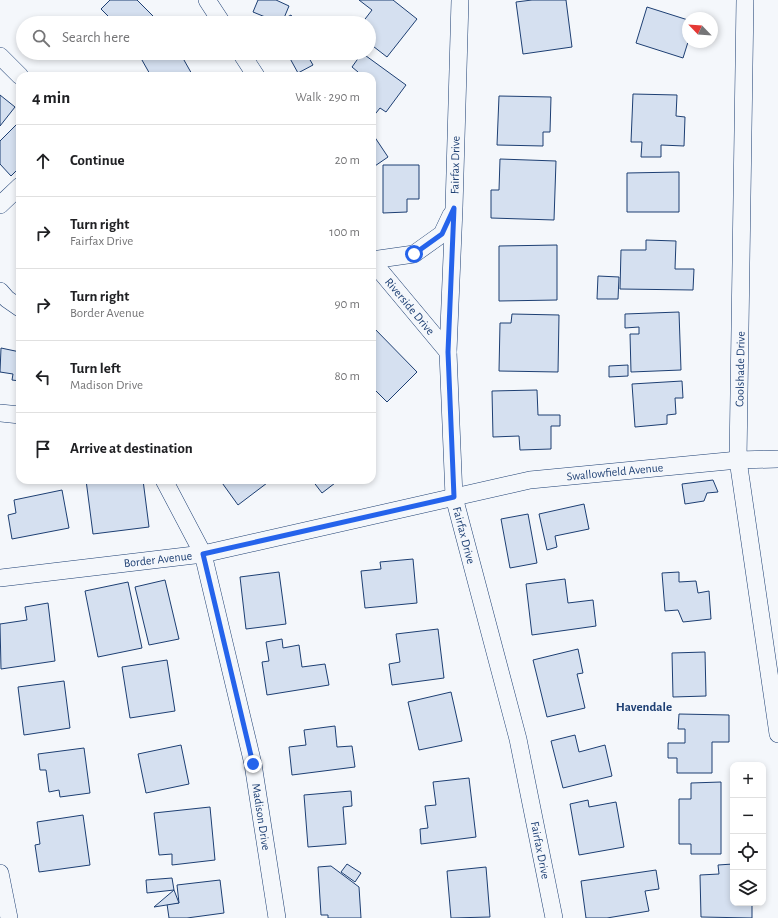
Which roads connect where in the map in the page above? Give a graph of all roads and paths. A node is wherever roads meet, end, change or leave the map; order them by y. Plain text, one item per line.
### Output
1 (207, 0) edge
2 (460, 0) edge
3 (745, 0) edge
4 (217, 16) edge
5 (0, 56) edge
6 (246, 60) edge
7 (16, 72) edge
8 (253, 72) edge
9 (16, 190) edge
10 (0, 205) edge
11 (454, 208) junction
12 (376, 259) edge
13 (376, 265) edge
14 (0, 291) edge
15 (16, 305) edge
16 (448, 352) junction
17 (0, 413) edge
18 (16, 415) edge
19 (778, 459) edge
20 (738, 460) junction
21 (166, 484) edge
22 (454, 497) junction
23 (203, 554) junction
24 (0, 578) edge
25 (778, 734) edge
26 (0, 872) edge
27 (9, 918) edge
28 (278, 918) edge
29 (554, 918) edge

1 - 4 street
2 - 11 street, Fairfax Drive
3 - 20 street, Coolshade Drive
5 - 7 street
6 - 8 street
9 - 10 street
11 - 12 street
11 - 16 street, Fairfax Drive
13 - 16 street, Riverside Drive
14 - 15 street
16 - 22 street, Fairfax Drive
17 - 18 street
19 - 20 street, Swallowfield Avenue
20 - 22 street, Swallowfield Avenue
20 - 25 street, Coolshade Drive
21 - 23 street, Madison Drive
22 - 23 street, Border Avenue
22 - 29 street, Fairfax Drive
23 - 24 street, Border Avenue
23 - 28 street, Madison Drive
26 - 27 street

